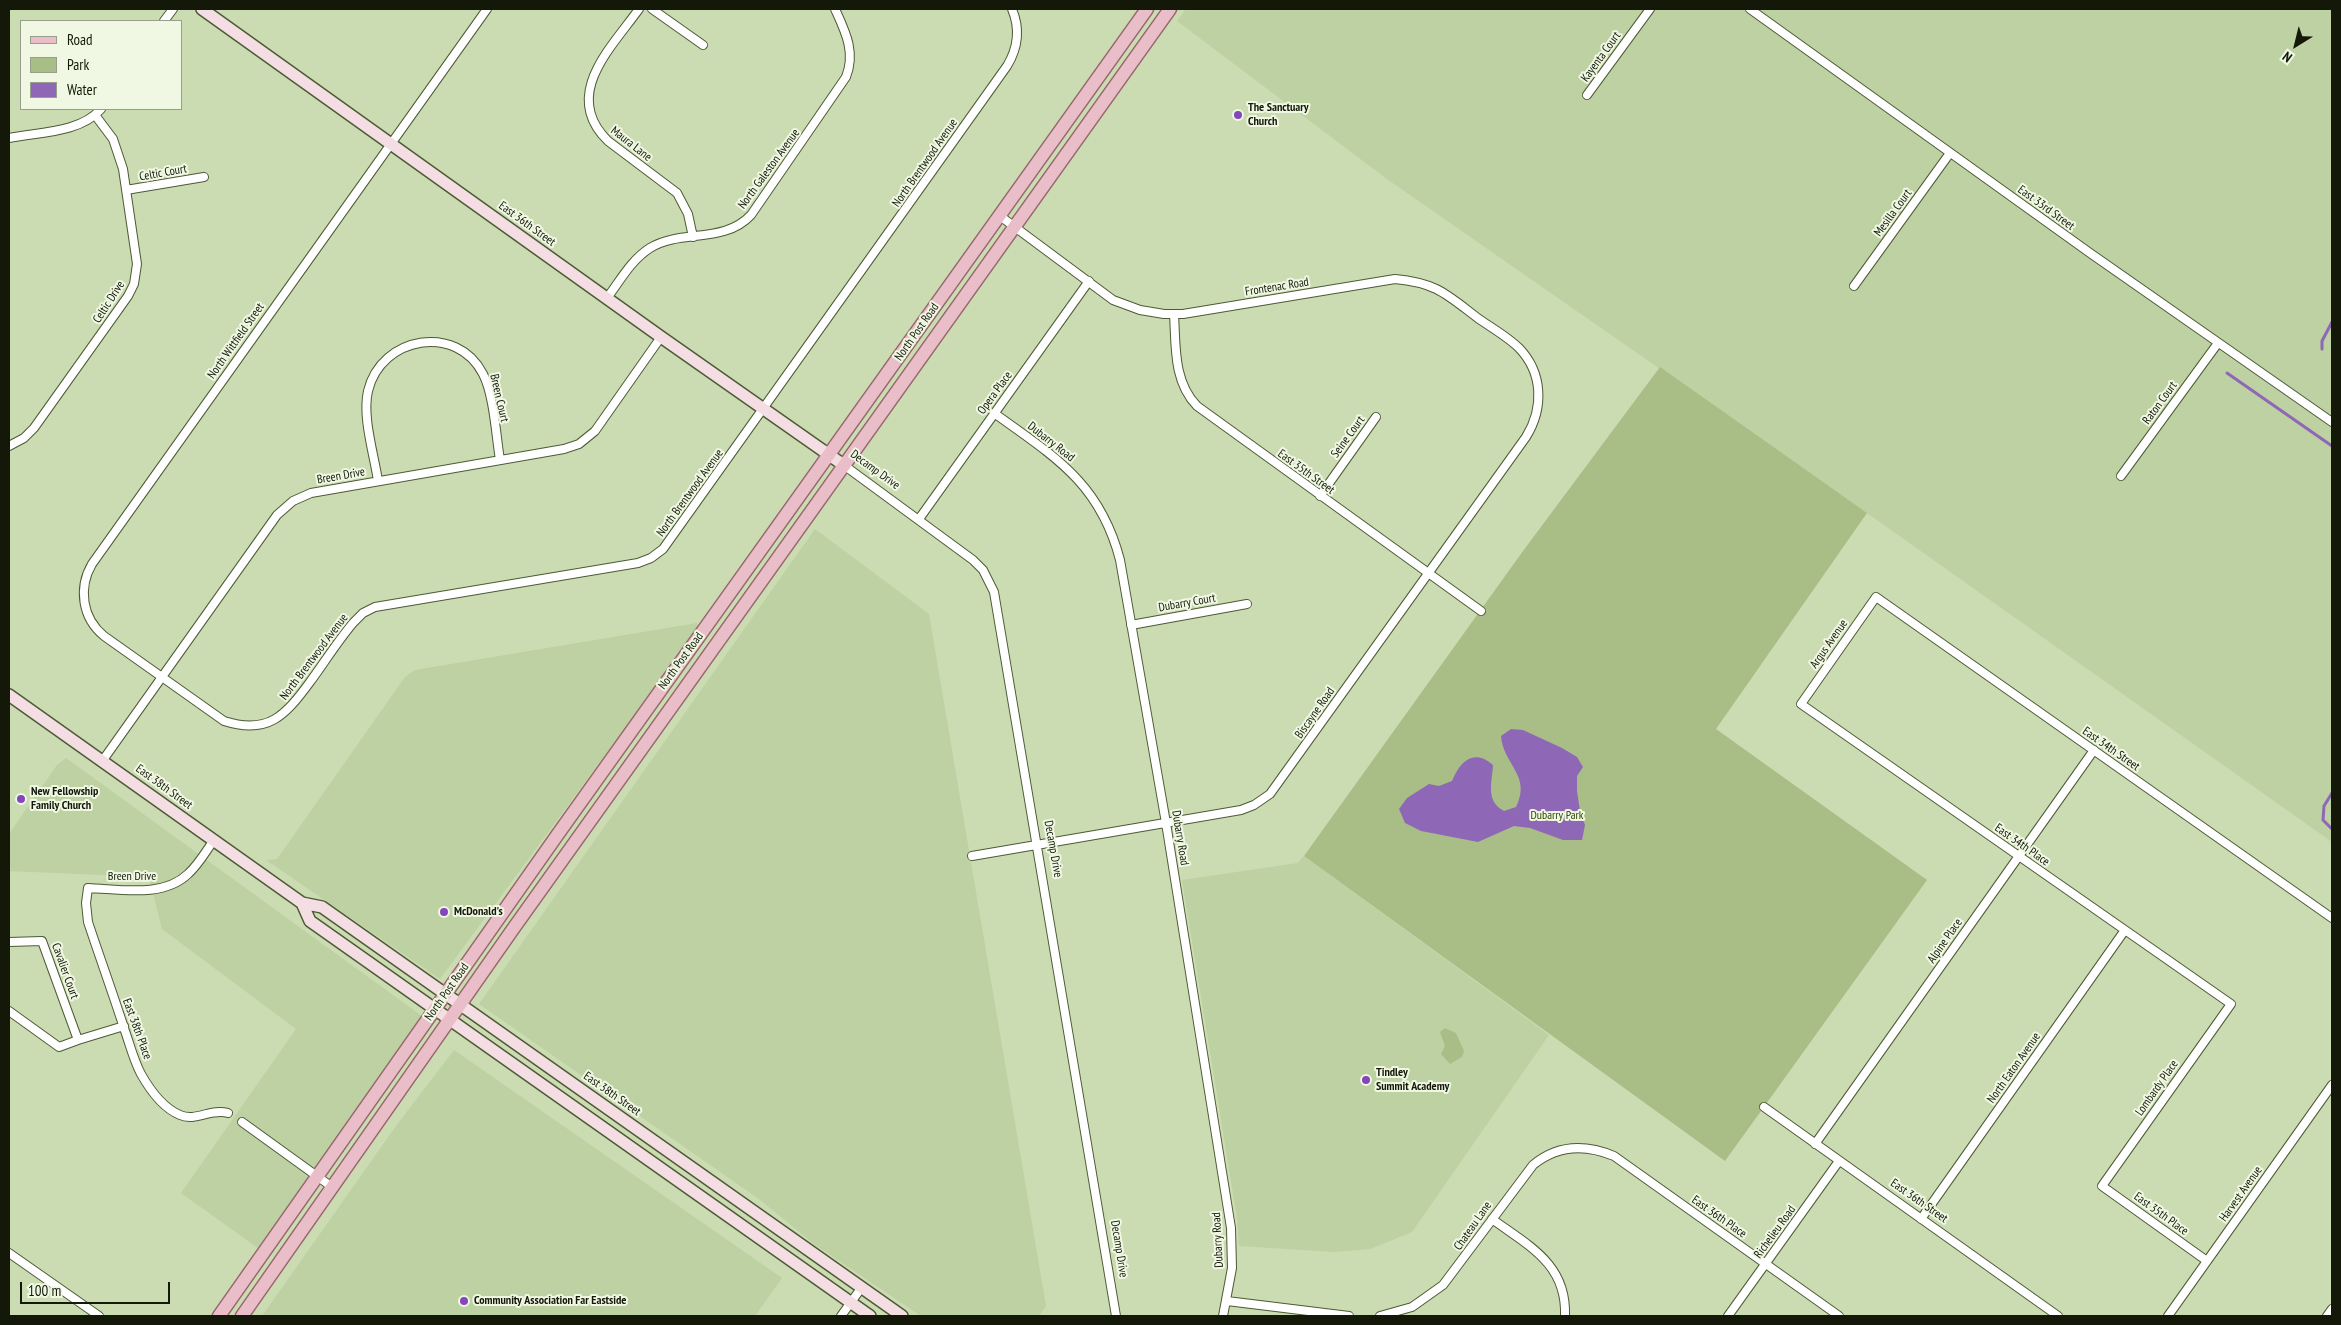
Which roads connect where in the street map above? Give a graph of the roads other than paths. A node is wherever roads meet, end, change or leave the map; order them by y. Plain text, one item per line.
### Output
1 (173, 9) edge
2 (202, 9) edge
3 (487, 9) edge
4 (639, 9) edge
5 (652, 9) edge
6 (835, 9) edge
7 (1012, 9) edge
8 (1147, 9) edge
9 (1170, 9) edge
10 (1650, 9) edge
11 (1750, 9) edge
12 (165, 20) edge
13 (702, 45) dead end
14 (1587, 95) dead end
15 (98, 112) edge
16 (9, 138) edge
17 (391, 143) junction
18 (1950, 153) junction
19 (204, 177) dead end
20 (126, 190) junction
21 (1000, 216) junction
22 (1015, 227) junction
23 (693, 237) junction
24 (1089, 281) junction
25 (1854, 286) dead end
26 (607, 298) junction
27 (1174, 314) junction
28 (661, 337) junction
29 (2218, 343) junction
30 (1539, 389) joint
31 (763, 409) junction
32 (994, 413) junction
33 (1376, 417) dead end
34 (2332, 422) edge
35 (9, 446) edge
36 (500, 460) junction
37 (838, 460) junction
38 (2122, 476) dead end
39 (378, 481) junction
40 (1320, 496) junction
41 (919, 519) junction
42 (1428, 573) junction
43 (1876, 597) joint
44 (1247, 604) dead end
45 (1482, 611) dead end
46 (1131, 625) junction
47 (162, 677) junction
48 (9, 695) edge
49 (1801, 704) joint
50 (2094, 750) junction
51 (103, 760) junction
52 (1166, 823) junction
53 (214, 840) junction
54 (1038, 845) junction
55 (972, 856) dead end
56 (2019, 856) junction
57 (88, 888) joint
58 (302, 903) junction
59 (2332, 918) edge
60 (2125, 930) junction
61 (9, 942) edge
62 (445, 994) junction
63 (460, 1004) junction
64 (2231, 1004) joint
65 (434, 1009) junction
66 (9, 1012) edge
67 (450, 1020) junction
68 (124, 1026) junction
69 (78, 1040) junction
70 (2332, 1085) edge
71 (1764, 1107) dead end
72 (228, 1113) dead end
73 (242, 1122) dead end
74 (1815, 1144) junction
75 (1582, 1147) joint
76 (1839, 1161) junction
77 (316, 1176) junction
78 (2102, 1186) joint
79 (332, 1187) junction
80 (1492, 1219) junction
81 (1921, 1219) junction
82 (9, 1253) edge
83 (2207, 1261) junction
84 (1766, 1264) junction
85 (862, 1287) junction
86 (1227, 1301) junction
87 (851, 1303) junction
88 (2332, 1309) edge
89 (99, 1316) edge
90 (218, 1316) edge
91 (242, 1316) edge
92 (841, 1316) edge
93 (870, 1316) edge
94 (902, 1316) edge
95 (1116, 1316) edge
96 (1223, 1316) edge
97 (1349, 1316) edge
98 (1380, 1316) edge
99 (1564, 1316) edge
100 (1728, 1316) edge
101 (1839, 1316) edge
102 (2058, 1316) edge
103 (2168, 1316) edge
104 (2327, 1316) edge

1 - 12 street
2 - 17 main road, East 36th Street
3 - 17 street, North Wittfield Street
4 - 23 street, Maura Lane
5 - 13 street
6 - 23 street, North Galeston Avenue
7 - 31 street, North Brentwood Avenue
8 - 21 main road, North Post Road
9 - 22 main road, North Post Road
10 - 14 street, Kayenta Court
11 - 18 street, East 33rd Street
15 - 16 street
15 - 20 street, Celtic Drive
17 - 26 main road, East 36th Street
17 - 47 street, North Wittfield Street
18 - 25 street, Mesilla Court
18 - 29 street, East 33rd Street
19 - 20 street, Celtic Court
20 - 35 street, Celtic Drive
21 - 22 street, Frontenac Road
21 - 37 main road, North Post Road
22 - 24 street, Frontenac Road
22 - 37 main road, North Post Road
23 - 26 street, North Galeston Avenue
24 - 27 street, Frontenac Road
24 - 32 street, Opera Place
26 - 28 main road, East 36th Street
27 - 30 street, Frontenac Road
27 - 40 street, East 35th Street
28 - 31 main road, East 36th Street
28 - 36 street, Breen Drive
29 - 34 street, East 33rd Street
29 - 38 street, Raton Court
30 - 42 street, Biscayne Road
31 - 37 main road, East 36th Street
31 - 47 street, North Brentwood Avenue
32 - 41 street, Opera Place
32 - 46 street, Dubarry Road
33 - 40 street, Seine Court
36 - 39 street, Breen Drive
36 - 39 street, Breen Court
37 - 41 street, Decamp Drive
37 - 62 main road, North Post Road
37 - 63 main road, North Post Road
39 - 47 street, Breen Drive
40 - 42 street, East 35th Street
41 - 54 street, Decamp Drive
42 - 45 street, East 35th Street
42 - 52 street, Biscayne Road
43 - 49 street, Argus Avenue
43 - 50 street, East 34th Street
44 - 46 street, Dubarry Court
46 - 52 street, Dubarry Road
47 - 51 street, Breen Drive
48 - 51 main road, East 38th Street
49 - 56 street, East 34th Place
50 - 56 street, Alpine Place
50 - 59 street, East 34th Street
51 - 53 main road, East 38th Street
52 - 54 street, Biscayne Road
52 - 86 street, Dubarry Road
53 - 57 street, Breen Drive
53 - 58 main road, East 38th Street
54 - 55 street, Biscayne Road
54 - 95 street, Decamp Drive
56 - 60 street, East 34th Place
56 - 74 street, Alpine Place
57 - 68 street, East 38th Place
58 - 62 main road, East 38th Street
58 - 65 main road, East 38th Street
60 - 64 street, East 34th Place
60 - 81 street, North Eaton Avenue
61 - 69 street, Cavalier Court
62 - 63 main road, East 38th Street
62 - 65 main road, North Post Road
63 - 67 main road, North Post Road
63 - 85 main road, East 38th Street
64 - 78 street, Lombardy Place
65 - 67 main road, East 38th Street
65 - 77 main road, North Post Road
66 - 69 street
67 - 79 main road, North Post Road
67 - 87 main road, East 38th Street
68 - 69 street
68 - 72 street, East 38th Place
70 - 83 street, Harvest Avenue
71 - 74 street, East 36th Street
73 - 77 street
74 - 76 street, East 36th Street
75 - 80 street, Chateau Lane
75 - 84 street, East 36th Place
76 - 81 street, East 36th Street
76 - 84 street, Richelieu Road
77 - 79 street
77 - 90 main road, North Post Road
78 - 83 street, East 35th Place
79 - 91 main road, North Post Road
80 - 98 street, Chateau Lane
80 - 99 street
81 - 102 street, East 36th Street
82 - 89 street
83 - 103 street, Harvest Avenue
84 - 100 street, Richelieu Road
84 - 101 street, East 36th Place
85 - 87 street
85 - 94 main road, East 38th Street
86 - 96 street, Dubarry Road
86 - 97 street
87 - 92 street
87 - 93 main road, East 38th Street
88 - 104 street

